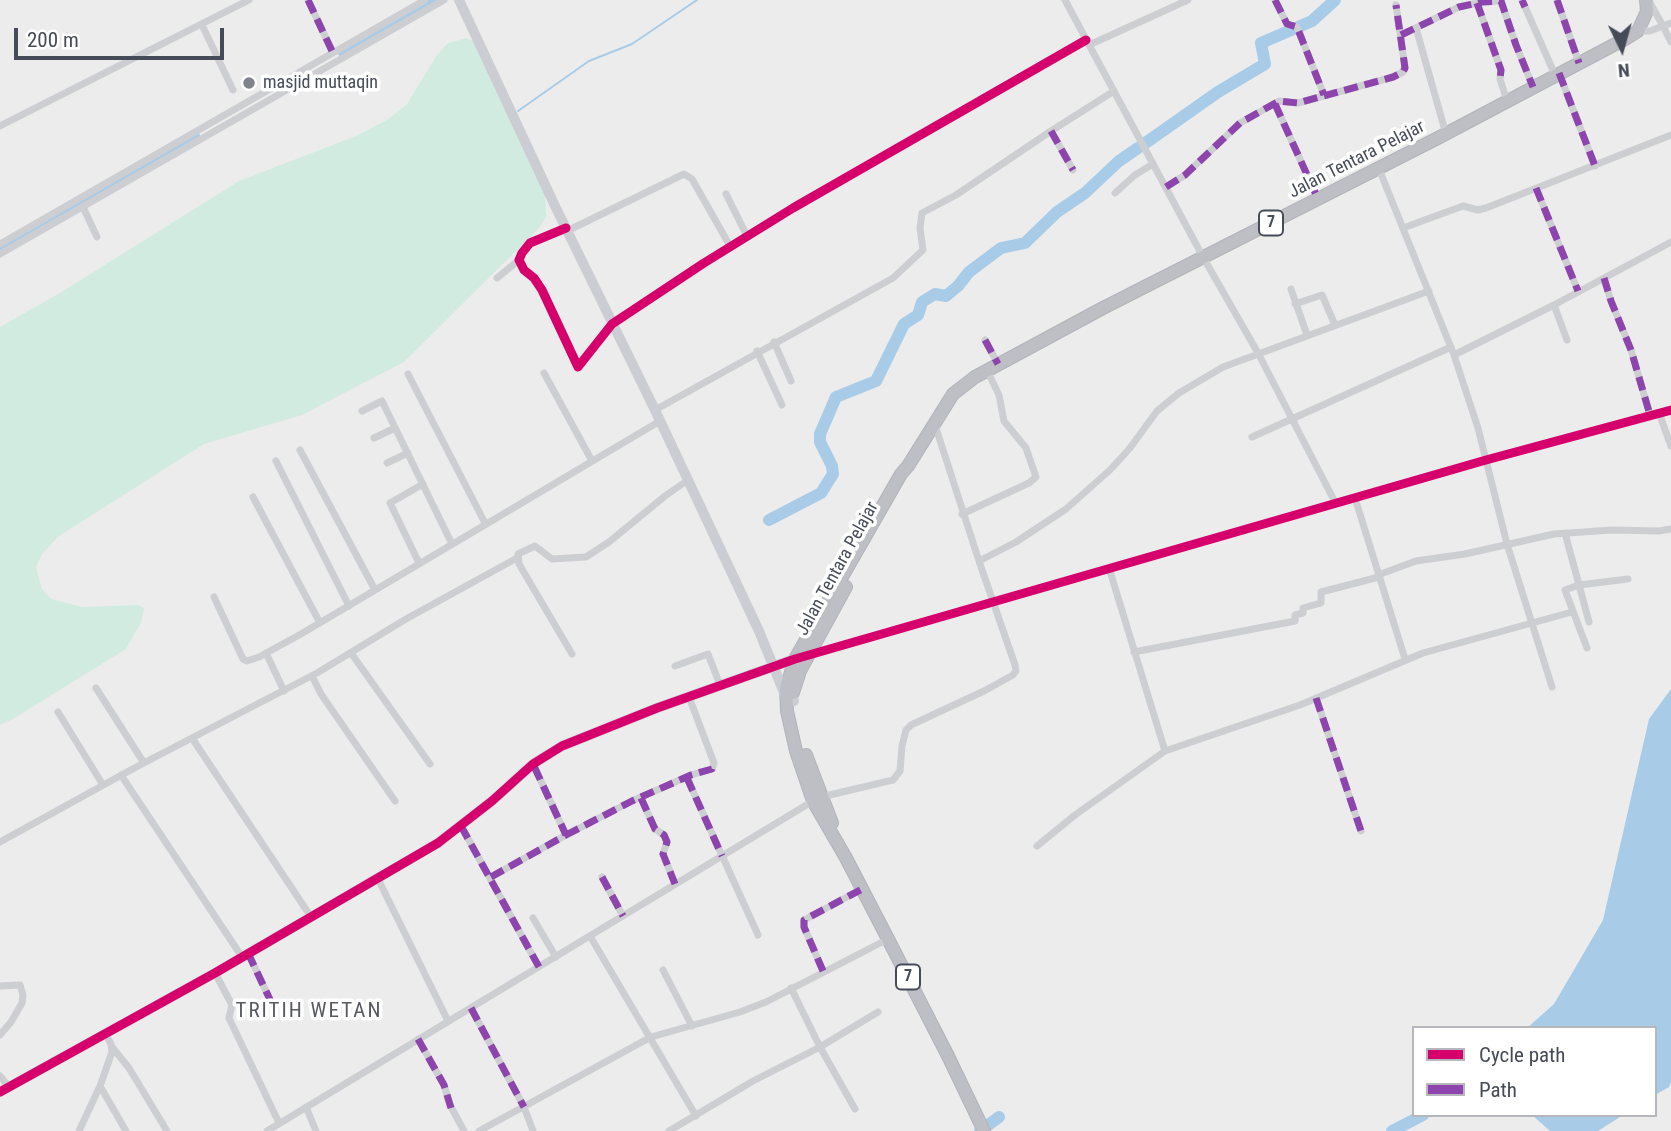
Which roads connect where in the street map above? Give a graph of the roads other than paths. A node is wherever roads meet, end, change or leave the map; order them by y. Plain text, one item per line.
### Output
1 (249, 0) edge
2 (308, 0) edge
3 (425, 0) edge
4 (444, 0) edge
5 (459, 0) edge
6 (1065, 0) edge
7 (1188, 0) edge
8 (1275, 0) edge
9 (1522, 0) edge
10 (1557, 0) edge
11 (1647, 0) edge
12 (1477, 3) junction
13 (1396, 5) dead end
14 (1667, 24) edge
15 (202, 25) junction
16 (1416, 28) junction
17 (1638, 31) junction
18 (1401, 36) junction
19 (1671, 42) edge
20 (1087, 43) junction
21 (333, 53) junction
22 (1579, 63) junction
23 (1557, 74) junction
24 (1533, 87) junction
25 (233, 90) dead end
26 (1114, 91) junction
27 (1324, 95) junction
28 (1507, 101) junction
29 (1275, 104) junction
30 (0, 126) edge
31 (1051, 131) junction
32 (1446, 134) junction
33 (1671, 135) edge
34 (1153, 164) junction
35 (1595, 166) junction
36 (1379, 169) junction
37 (1073, 170) dead end
38 (1166, 187) junction
39 (1536, 188) junction
40 (1115, 193) dead end
41 (726, 194) dead end
42 (1318, 199) junction
43 (83, 207) junction
44 (566, 228) junction
45 (1403, 228) junction
46 (747, 236) junction
47 (97, 237) dead end
48 (1671, 242) edge
49 (0, 244) edge
50 (730, 246) junction
51 (0, 254) edge
52 (1203, 257) junction
53 (519, 260) junction
54 (497, 278) dead end
55 (1604, 278) junction
56 (1291, 289) dead end
57 (1429, 291) junction
58 (1578, 291) junction
59 (1296, 304) junction
60 (1555, 305) junction
61 (612, 324) junction
62 (1335, 325) junction
63 (1307, 335) junction
64 (985, 340) dead end
65 (1567, 340) dead end
66 (774, 342) junction
67 (1451, 346) junction
68 (757, 351) junction
69 (1258, 353) junction
70 (1454, 355) junction
71 (580, 367) junction
72 (993, 367) junction
73 (544, 373) dead end
74 (408, 374) dead end
75 (573, 374) dead end
76 (791, 381) dead end
77 (782, 405) dead end
78 (655, 410) junction
79 (1671, 410) edge
80 (362, 411) dead end
81 (1659, 413) junction
82 (1650, 415) junction
83 (1292, 418) junction
84 (660, 421) junction
85 (934, 423) junction
86 (395, 428) junction
87 (1252, 437) dead end
88 (374, 438) dead end
89 (1671, 446) edge
90 (300, 450) dead end
91 (408, 453) junction
92 (1486, 460) junction
93 (276, 461) dead end
94 (592, 461) junction
95 (387, 463) dead end
96 (908, 466) junction
97 (688, 480) junction
98 (423, 484) junction
99 (253, 497) dead end
100 (1355, 498) junction
101 (1336, 504) junction
102 (962, 513) junction
103 (485, 523) junction
104 (1671, 529) edge
105 (1565, 533) junction
106 (452, 544) junction
107 (1507, 544) junction
108 (517, 558) junction
109 (979, 561) junction
110 (419, 563) junction
111 (1109, 568) junction
112 (1378, 576) junction
113 (1628, 579) dead end
114 (1579, 585) junction
115 (374, 590) junction
116 (214, 597) dead end
117 (991, 602) junction
118 (348, 606) junction
119 (1572, 611) junction
120 (1589, 622) dead end
121 (320, 623) junction
122 (1531, 623) junction
123 (1587, 648) dead end
124 (1134, 652) junction
125 (266, 653) junction
126 (351, 653) junction
127 (572, 654) dead end
128 (808, 655) junction
129 (795, 659) junction
130 (1405, 659) junction
131 (675, 666) dead end
132 (774, 666) junction
133 (312, 676) junction
134 (720, 685) junction
135 (1552, 687) dead end
136 (96, 688) dead end
137 (284, 691) junction
138 (689, 698) junction
139 (789, 698) junction
140 (1316, 698) junction
141 (58, 712) dead end
142 (192, 738) junction
143 (1165, 751) junction
144 (144, 763) junction
145 (430, 764) dead end
146 (533, 764) junction
147 (121, 775) junction
148 (687, 778) junction
149 (103, 785) junction
150 (640, 798) junction
151 (817, 799) junction
152 (395, 801) dead end
153 (461, 826) junction
154 (1361, 831) dead end
155 (566, 835) junction
156 (0, 842) edge
157 (1037, 846) dead end
158 (722, 856) junction
159 (491, 877) junction
160 (602, 877) dead end
161 (378, 879) junction
162 (676, 884) junction
163 (862, 889) junction
164 (624, 916) junction
165 (311, 917) junction
166 (533, 918) dead end
167 (758, 935) dead end
168 (590, 936) junction
169 (888, 939) junction
170 (245, 955) junction
171 (556, 957) junction
172 (539, 967) junction
173 (663, 970) dead end
174 (823, 971) junction
175 (215, 972) junction
176 (0, 986) edge
177 (791, 988) junction
178 (471, 1007) junction
179 (274, 1008) dead end
180 (878, 1012) dead end
181 (448, 1021) junction
182 (692, 1026) junction
183 (105, 1033) junction
184 (0, 1035) edge
185 (651, 1037) junction
186 (418, 1039) junction
187 (820, 1046) junction
188 (112, 1047) junction
189 (0, 1076) edge
190 (100, 1086) junction
191 (5, 1090) edge
192 (306, 1107) junction
193 (524, 1107) junction
194 (855, 1109) dead end
195 (696, 1116) junction
196 (279, 1123) junction
197 (981, 1126) edge
198 (79, 1131) edge
199 (126, 1131) edge
200 (167, 1131) edge
201 (267, 1131) edge
202 (316, 1131) edge
203 (464, 1131) edge
204 (479, 1131) edge
205 (533, 1131) edge
206 (669, 1131) edge

1 - 15 street
2 - 21 street
3 - 21 street
4 - 43 street
5 - 44 street
6 - 20 street
7 - 20 street
8 - 27 street
9 - 23 street
10 - 22 street
11 - 14 street
11 - 17 highway
12 - 16 street
12 - 24 street
12 - 28 street
13 - 18 street
14 - 17 street
14 - 19 street
15 - 25 street
15 - 30 street
16 - 18 street
16 - 32 street
17 - 22 highway, Jalan Tentara Pelajar / 7
18 - 27 street
20 - 26 street
20 - 46 street
21 - 49 street
22 - 23 highway, Jalan Tentara Pelajar / 7
23 - 24 highway, Jalan Tentara Pelajar / 7
23 - 35 street
24 - 28 highway, Jalan Tentara Pelajar / 7
26 - 31 street
26 - 34 street
27 - 29 street
28 - 32 highway, Jalan Tentara Pelajar / 7
29 - 38 street
29 - 42 street
31 - 37 street
31 - 66 street
32 - 36 highway, Jalan Tentara Pelajar / 7
33 - 35 street
34 - 38 street
34 - 40 street
35 - 39 street
36 - 42 highway, Jalan Tentara Pelajar / 7
36 - 45 street
38 - 52 street
39 - 45 street
39 - 58 street
41 - 46 street
42 - 52 highway, Jalan Tentara Pelajar / 7
43 - 47 street
43 - 51 street
44 - 50 street
44 - 53 street
44 - 61 street
45 - 57 street
46 - 50 street
48 - 55 street
50 - 61 street
52 - 69 street
52 - 72 highway, Jalan Tentara Pelajar / 7
53 - 54 street
53 - 71 street
55 - 58 street
55 - 82 street
56 - 59 street
57 - 62 street
57 - 67 street
58 - 60 street
59 - 62 street
59 - 63 street
60 - 65 street
60 - 70 street
61 - 71 street
61 - 78 street
62 - 63 street
63 - 69 street
64 - 72 street
66 - 68 street
66 - 76 street
67 - 70 street
67 - 83 street
68 - 77 street
68 - 78 street
69 - 83 street
69 - 109 street
70 - 92 street
71 - 75 street
72 - 85 highway, Jalan Tentara Pelajar / 7
72 - 102 street
73 - 94 street
74 - 103 street
78 - 84 street
79 - 81 street
80 - 86 street
81 - 82 street
81 - 89 street
82 - 92 street
83 - 87 street
83 - 101 street
84 - 94 street
84 - 97 street
85 - 96 highway, Jalan Tentara Pelajar / 7
85 - 102 street
86 - 88 street
86 - 91 street
90 - 115 street
91 - 95 street
91 - 98 street
92 - 100 street
92 - 107 street
93 - 118 street
94 - 103 street
96 - 128 highway, Jalan Tentara Pelajar / 7
96 - 129 highway, Jalan Tentara Pelajar / 7
97 - 108 street
97 - 132 street
98 - 106 street
98 - 110 street
99 - 121 street
100 - 101 street
100 - 112 street
101 - 111 street
102 - 109 street
103 - 106 street
104 - 105 street
105 - 107 street
105 - 114 street
106 - 110 street
107 - 112 street
107 - 122 street
108 - 126 street
108 - 127 street
109 - 117 street
110 - 115 street
111 - 117 street
111 - 124 street
112 - 124 street
112 - 130 street
113 - 114 street
114 - 119 street
114 - 120 street
115 - 118 street
116 - 125 street
117 - 128 street
117 - 151 street
118 - 121 street
119 - 122 street
119 - 123 street
121 - 125 street
122 - 130 street
122 - 135 street
124 - 143 street
125 - 137 street
126 - 133 street
126 - 145 street
128 - 129 street
128 - 139 highway, Jalan Tentara Pelajar / 7
129 - 132 street
129 - 139 highway, Jalan Tentara Pelajar / 7
130 - 140 street
131 - 134 street
132 - 134 street
132 - 139 street
133 - 137 street
133 - 152 street
134 - 138 street
136 - 144 street
137 - 142 street
138 - 146 street
138 - 148 street
139 - 151 highway, Jalan Tentara Pelajar / 7
140 - 143 street
140 - 154 street
141 - 149 street
142 - 144 street
142 - 165 street
143 - 157 street
144 - 147 street
146 - 153 street
146 - 155 street
147 - 149 street
147 - 170 street
148 - 150 street
148 - 158 street
149 - 156 street
150 - 155 street
150 - 162 street
151 - 158 street
151 - 163 highway, Jalan Tentara Pelajar / 7
153 - 159 street
153 - 161 street
155 - 159 street
158 - 162 street
158 - 167 street
159 - 172 street
160 - 164 street
161 - 165 street
161 - 181 street
162 - 164 street
163 - 169 highway, Jalan Tentara Pelajar / 7
163 - 174 street
164 - 168 street
165 - 170 street
166 - 171 street
168 - 171 street
168 - 185 street
169 - 174 street
169 - 197 highway, Jalan Tentara Pelajar / 7
170 - 175 street
170 - 179 street
171 - 172 street
172 - 178 street
173 - 182 street
174 - 177 street
175 - 183 street
175 - 196 street
176 - 184 street
177 - 182 street
177 - 187 street
178 - 181 street
178 - 193 street
180 - 187 street
181 - 186 street
182 - 185 street
183 - 188 street
183 - 191 street
185 - 193 street
185 - 195 street
186 - 192 street
186 - 203 street
187 - 194 street
187 - 195 street
188 - 190 street
188 - 200 street
189 - 191 street
190 - 198 street
190 - 199 street
192 - 196 street
192 - 202 street
193 - 204 street
193 - 205 street
195 - 206 street
196 - 201 street

